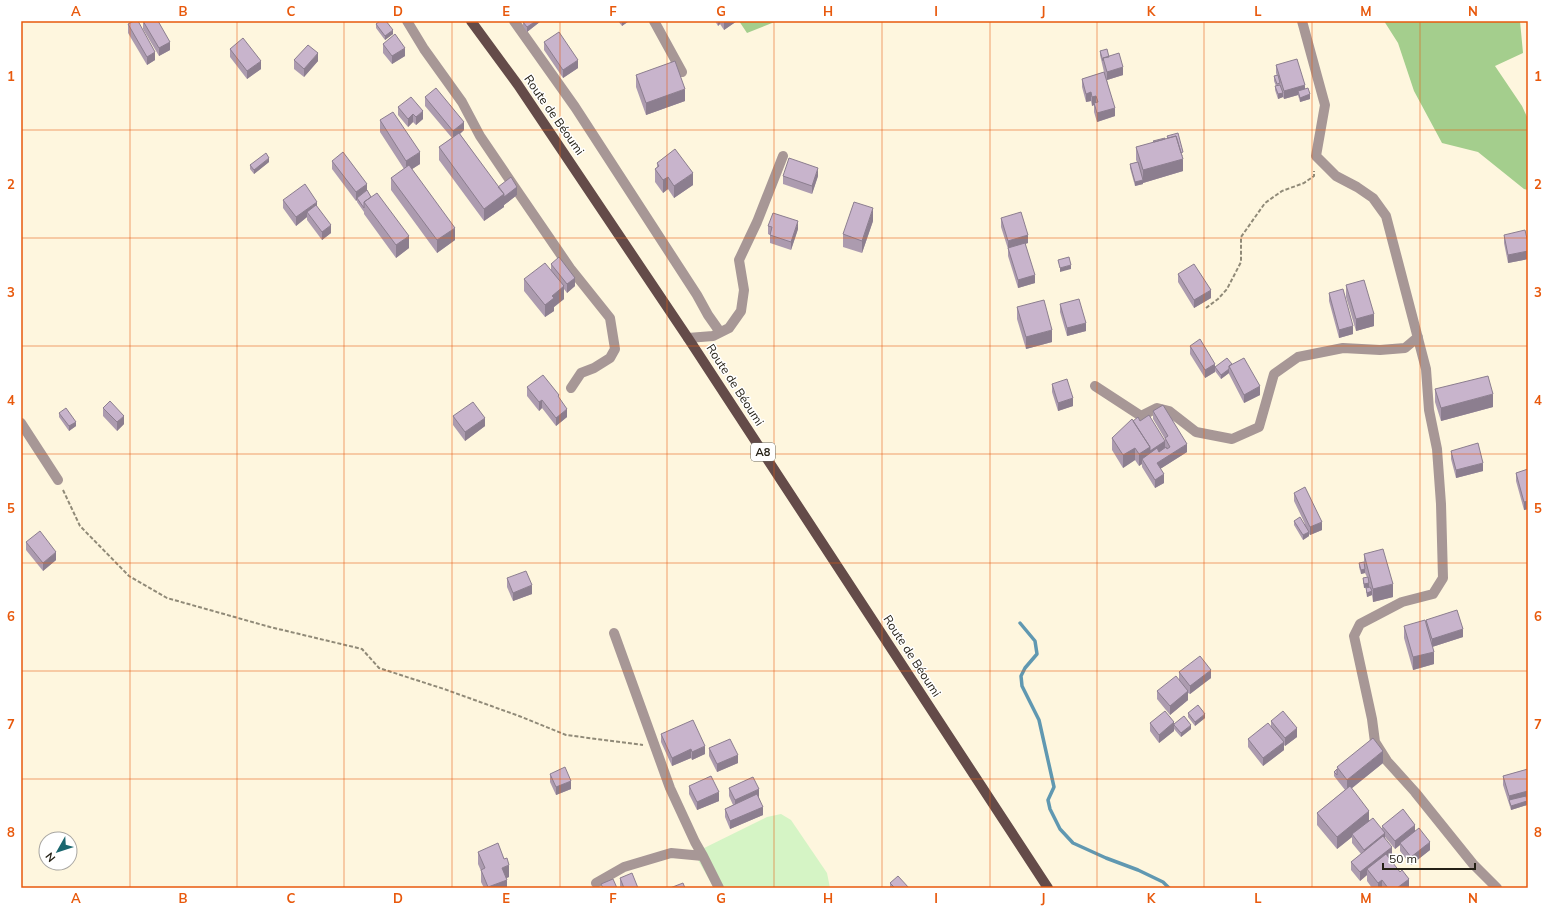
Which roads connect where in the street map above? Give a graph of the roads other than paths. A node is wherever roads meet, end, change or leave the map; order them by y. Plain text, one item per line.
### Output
1 (407, 21) edge
2 (471, 21) edge
3 (514, 21) edge
4 (654, 21) edge
5 (1302, 21) edge
6 (682, 72) dead end
7 (783, 156) dead end
8 (720, 332) junction
9 (1418, 337) junction
10 (688, 338) junction
11 (1095, 386) dead end
12 (571, 388) dead end
13 (21, 423) edge
14 (58, 480) road end
15 (614, 633) dead end
16 (703, 856) junction
17 (596, 883) dead end
18 (719, 888) edge
19 (1047, 888) edge
20 (1497, 888) edge

1 - 12 street
2 - 10 main road, Route de Béoumi / A8
3 - 8 street
4 - 6 street
5 - 9 street
7 - 8 street
8 - 10 street
9 - 11 street
9 - 20 street
10 - 19 main road, Route de Béoumi / A8
13 - 14 street
15 - 16 street
16 - 17 street
16 - 18 street

